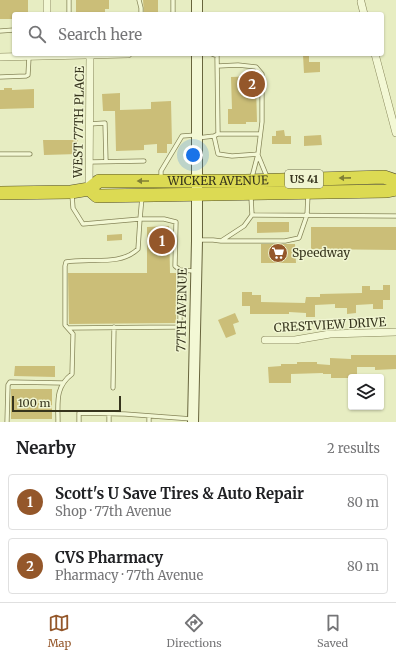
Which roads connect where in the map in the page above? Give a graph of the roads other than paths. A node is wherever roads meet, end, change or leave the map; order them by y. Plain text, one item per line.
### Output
1 (47, 0) edge
2 (69, 0) edge
3 (139, 0) edge
4 (173, 0) edge
5 (197, 0) edge
6 (361, 2) dead end
7 (47, 12) edge
8 (69, 12) edge
9 (141, 12) edge
10 (173, 12) edge
11 (197, 12) edge
12 (364, 12) edge
13 (0, 30) edge
14 (12, 30) edge
15 (29, 56) joint
16 (90, 56) edge
17 (197, 56) edge
18 (217, 56) edge
19 (376, 56) edge
20 (0, 57) edge
21 (218, 66) junction
22 (0, 77) edge
23 (89, 124) junction
24 (396, 133) edge
25 (218, 134) junction
26 (260, 134) junction
27 (214, 136) junction
28 (197, 137) junction
29 (0, 154) edge
30 (30, 154) dead end
31 (258, 154) junction
32 (144, 161) dead end
33 (89, 162) junction
34 (106, 162) junction
35 (197, 180) junction
36 (252, 180) junction
37 (268, 180) junction
38 (160, 181) junction
39 (396, 181) edge
40 (396, 189) edge
41 (89, 190) junction
42 (71, 192) junction
43 (308, 192) junction
44 (0, 193) edge
45 (197, 194) junction
46 (251, 194) junction
47 (142, 195) junction
48 (252, 215) junction
49 (307, 215) junction
50 (396, 216) edge
51 (140, 220) junction
52 (197, 240) junction
53 (221, 241) junction
54 (180, 270) junction
55 (195, 271) junction
56 (114, 327) junction
57 (68, 328) junction
58 (396, 332) edge
59 (265, 340) dead end
60 (63, 383) junction
61 (113, 388) dead end
62 (109, 414) junction
63 (149, 416) junction
64 (193, 421) edge
65 (7, 422) edge
66 (58, 422) edge
67 (78, 422) edge
68 (109, 422) edge
69 (148, 422) edge

1 - 7 street
2 - 8 lane
3 - 9 lane
4 - 10 lane
5 - 11 street
6 - 12 street
13 - 14 lane
15 - 20 street
15 - 22 lane
16 - 23 street, WEST 77TH PLACE
17 - 28 street, 77TH AVENUE
18 - 21 lane
19 - 24 street
21 - 25 lane
21 - 26 lane
23 - 33 street, WEST 77TH PLACE
23 - 34 lane
25 - 26 lane
25 - 27 lane
26 - 31 lane
27 - 28 lane
27 - 31 lane
28 - 35 street, 77TH AVENUE
28 - 38 lane
29 - 30 lane
31 - 36 lane
31 - 37 lane
32 - 34 lane
33 - 34 lane
33 - 41 street, WEST 77TH PLACE
35 - 36 highway, WICKER AVENUE / US 41
35 - 38 highway, WICKER AVENUE / US 41
35 - 45 street, 77TH AVENUE
36 - 37 highway, WICKER AVENUE / US 41
39 -> 37 highway, WICKER AVENUE / US 41
38 -> 41 highway, WICKER AVENUE / US 41
40 - 43 highway, WICKER AVENUE / US 41
41 - 42 highway, WICKER AVENUE / US 41
41 - 47 highway, WICKER AVENUE / US 41
42 - 44 highway, WICKER AVENUE / US 41
42 - 51 lane
43 - 46 highway, WICKER AVENUE / US 41
43 - 49 lane
45 - 46 highway, WICKER AVENUE / US 41
45 - 47 highway, WICKER AVENUE / US 41
45 - 52 street, 77TH AVENUE
46 - 48 lane
47 - 51 lane
48 - 49 lane
48 - 53 lane
49 - 50 lane
49 - 53 lane
51 - 54 lane
51 - 57 lane
52 - 53 lane
52 - 55 street, 77TH AVENUE
54 - 55 lane
54 - 56 lane
55 - 64 street, 77TH AVENUE
56 - 57 lane
56 - 61 lane
57 - 60 lane
58 - 59 street, CRESTVIEW DRIVE
60 - 65 lane
60 - 66 lane
62 - 63 lane
62 - 67 lane
62 - 68 lane
63 - 64 lane
63 - 69 lane

